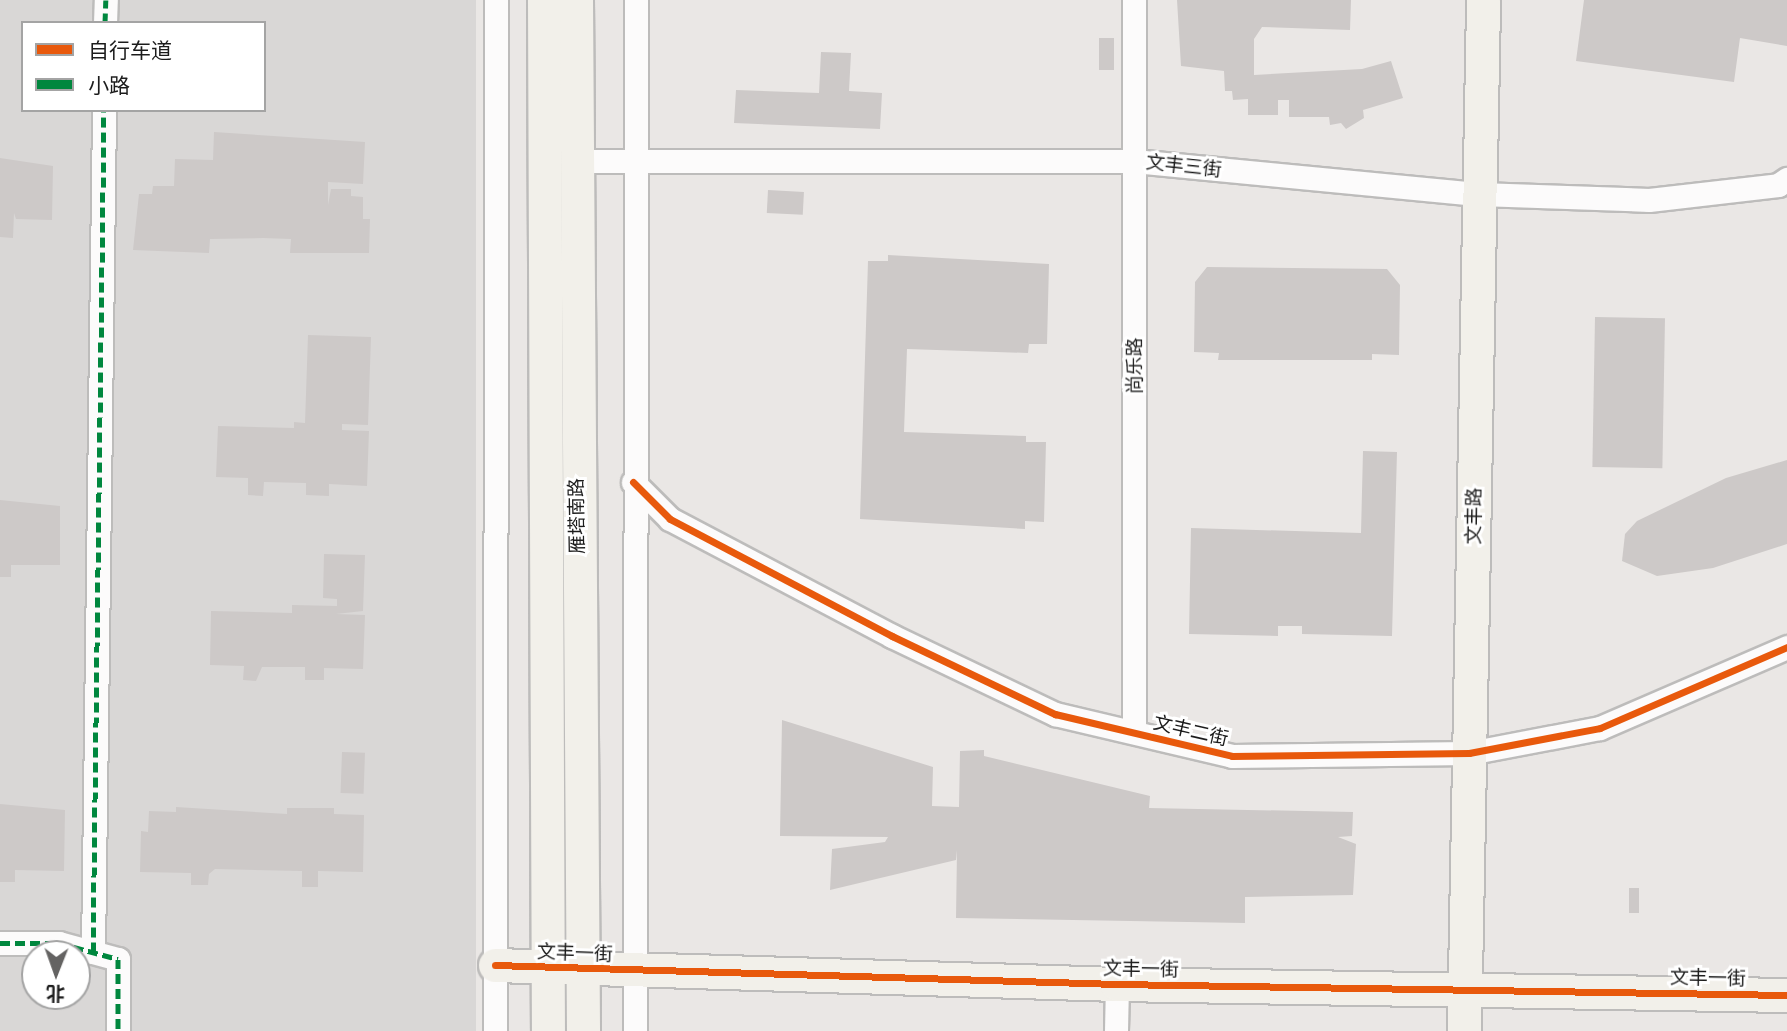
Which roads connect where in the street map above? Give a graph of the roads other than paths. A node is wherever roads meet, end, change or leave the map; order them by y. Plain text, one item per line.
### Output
1 (106, 0) edge
2 (496, 0) edge
3 (544, 0) edge
4 (576, 0) edge
5 (636, 0) edge
6 (1135, 0) edge
7 (1483, 0) edge
8 (105, 21) edge
9 (104, 112) edge
10 (635, 160) junction
11 (576, 161) junction
12 (1134, 161) junction
13 (1784, 187) edge
14 (1479, 194) junction
15 (633, 482) junction
16 (1787, 647) edge
17 (1134, 732) junction
18 (1469, 753) junction
19 (0, 943) edge
20 (93, 952) junction
21 (495, 965) junction
22 (548, 968) junction
23 (583, 969) junction
24 (636, 970) junction
25 (1117, 984) junction
26 (1465, 987) junction
27 (1787, 995) edge
28 (118, 1031) edge
29 (495, 1031) edge
30 (548, 1031) edge
31 (583, 1031) edge
32 (635, 1031) edge
33 (1116, 1031) edge
34 (1464, 1031) edge

1 - 8 street
2 - 21 street
3 - 22 street, 雁塔南路
4 - 11 street, 雁塔南路
5 - 10 street
6 - 12 street, 尚乐路
7 - 14 street, 文丰路
9 - 20 street
10 - 11 street, 文丰三街
10 - 12 street, 文丰三街
10 - 15 street
11 - 23 street, 雁塔南路
12 - 14 street, 文丰三街
12 - 17 street, 尚乐路
13 - 14 street, 文丰三街
14 - 18 street, 文丰路
15 - 17 street, 文丰二街
15 - 24 street
16 - 18 street, 文丰二街
17 - 18 street, 文丰二街
18 - 26 street, 文丰路
19 - 20 street
20 - 28 street
21 - 22 street, 文丰一街
21 - 29 street
22 - 23 street, 文丰一街
22 - 30 street, 雁塔南路
23 - 24 street, 文丰一街
23 - 31 street, 雁塔南路
24 - 25 street, 文丰一街
24 - 32 street
25 - 26 street, 文丰一街
25 - 33 street
26 - 27 street, 文丰一街
26 - 34 street, 文丰路

